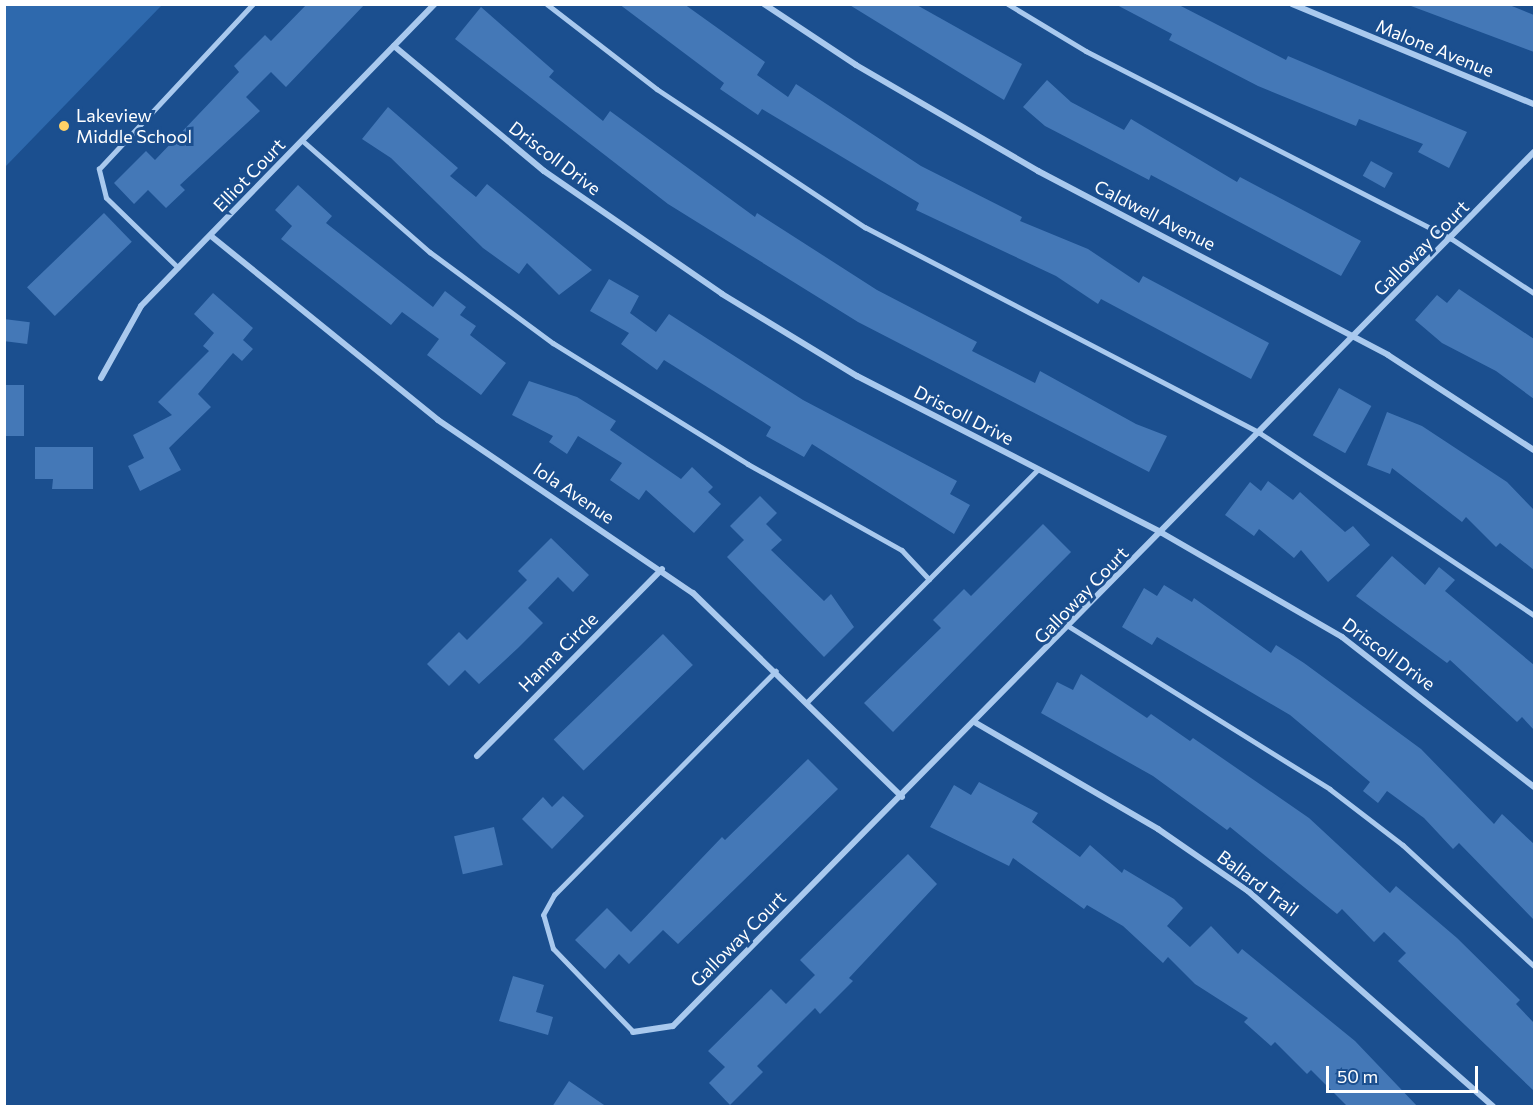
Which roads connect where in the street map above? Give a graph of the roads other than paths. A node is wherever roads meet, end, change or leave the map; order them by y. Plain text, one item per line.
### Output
1 (254, 4) edge
2 (435, 4) edge
3 (547, 4) edge
4 (764, 4) edge
5 (1008, 4) edge
6 (1292, 4) edge
7 (394, 46) junction
8 (1534, 104) edge
9 (303, 141) junction
10 (1534, 152) edge
11 (211, 236) junction
12 (1452, 239) junction
13 (178, 268) junction
14 (1534, 293) edge
15 (1355, 336) junction
16 (101, 378) dead end
17 (1260, 433) junction
18 (1534, 450) edge
19 (1037, 470) junction
20 (1162, 533) junction
21 (662, 569) junction
22 (928, 579) junction
23 (1534, 615) edge
24 (1070, 627) junction
25 (776, 671) junction
26 (807, 702) junction
27 (976, 723) junction
28 (477, 756) dead end
29 (1534, 787) edge
30 (902, 797) junction
31 (1534, 966) edge
32 (633, 1032) joint
33 (1493, 1107) edge

1 - 13 lane
2 - 7 street, Elliot Court
3 - 17 lane
4 - 15 street, Caldwell Avenue
5 - 12 lane
6 - 8 street, Malone Avenue
7 - 9 street, Elliot Court
7 - 19 street, Driscoll Drive
9 - 11 street, Elliot Court
9 - 22 lane
10 - 12 street, Galloway Court
11 - 13 street, Elliot Court
11 - 21 street, Iola Avenue
12 - 14 lane
12 - 15 street, Galloway Court
13 - 16 street, Elliot Court
15 - 17 street, Galloway Court
15 - 18 street, Caldwell Avenue
17 - 20 street, Galloway Court
17 - 23 lane
19 - 20 street, Driscoll Drive
19 - 22 lane
20 - 24 street, Galloway Court
20 - 29 street, Driscoll Drive
21 - 25 street, Iola Avenue
21 - 28 street, Hanna Circle
22 - 26 lane
24 - 27 street, Galloway Court
24 - 31 lane
25 - 26 street, Iola Avenue
25 - 32 lane
26 - 30 street, Iola Avenue
27 - 30 street, Galloway Court
27 - 33 street, Ballard Trail
30 - 32 street, Galloway Court

